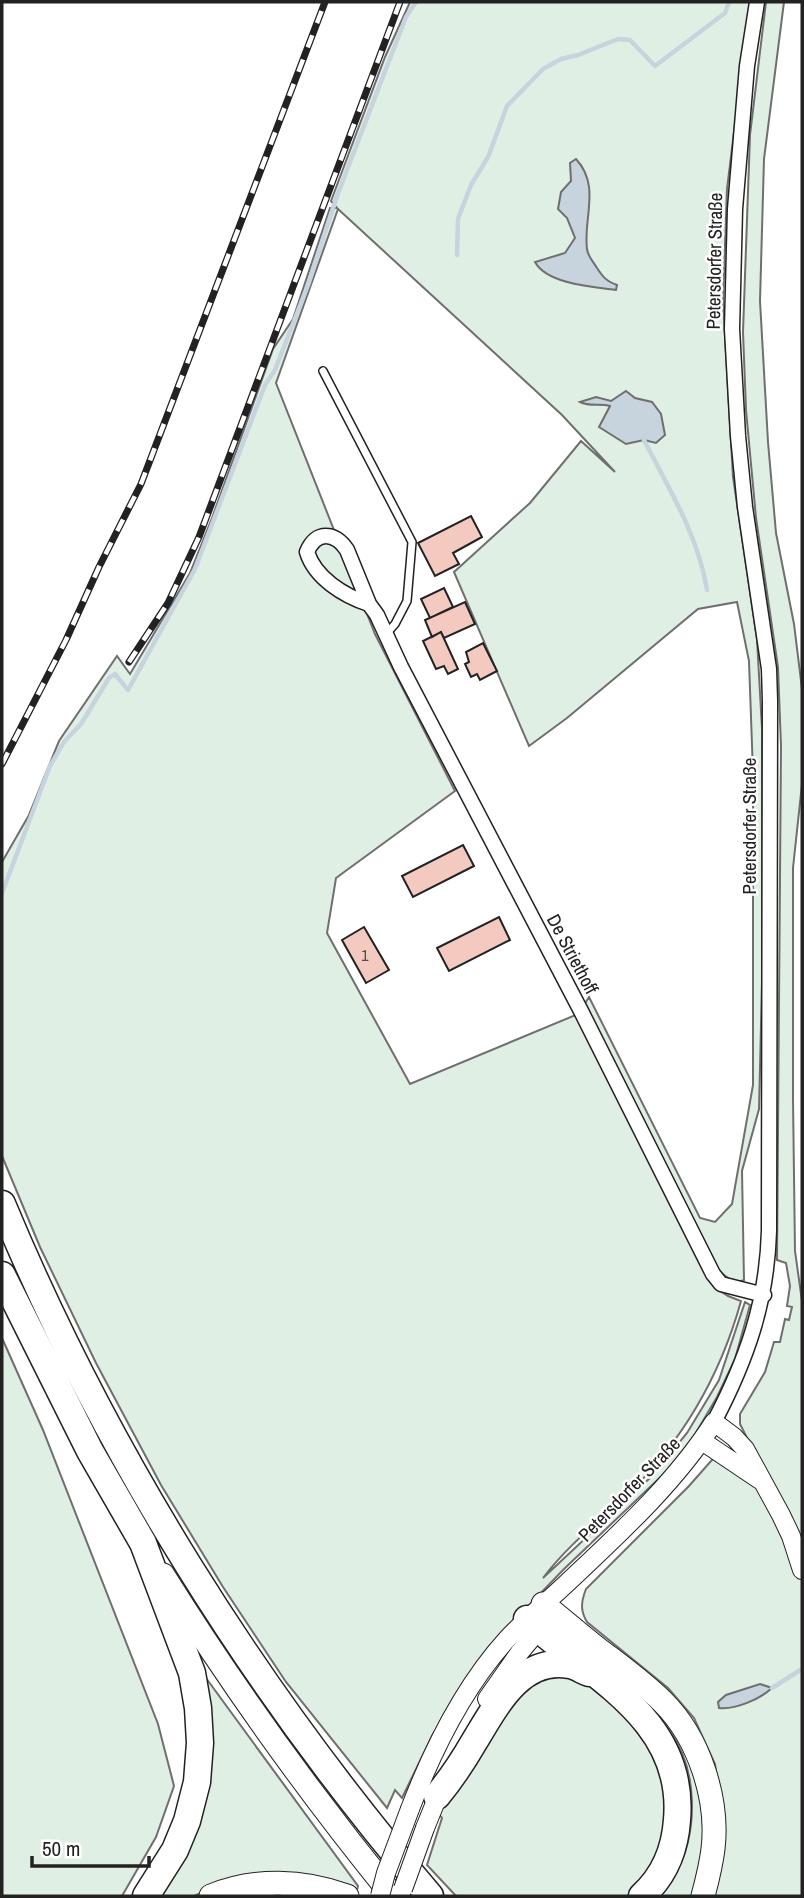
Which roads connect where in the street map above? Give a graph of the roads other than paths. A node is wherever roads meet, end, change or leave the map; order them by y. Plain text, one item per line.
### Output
1 (757, 2) edge
2 (323, 371) dead end
3 (369, 604) junction
4 (385, 635) junction
5 (2, 1204) edge
6 (2, 1275) edge
7 (764, 1295) junction
8 (714, 1422) junction
9 (702, 1441) junction
10 (760, 1480) junction
11 (143, 1543) junction
12 (802, 1570) edge
13 (541, 1616) junction
14 (598, 1677) junction
15 (437, 1796) junction
16 (401, 1862) junction
17 (146, 1896) edge
18 (211, 1896) edge
19 (347, 1896) edge
20 (380, 1896) edge
21 (393, 1896) edge
22 (401, 1896) edge
23 (430, 1896) edge
24 (442, 1896) edge
25 (642, 1896) edge
26 (703, 1896) edge

1 - 7 street, Petersdorfer Straße
2 - 4 lane
3 - 3 street, De Striethoff
3 - 4 street, De Striethoff
4 - 7 street, De Striethoff
5 - 16 highway
6 - 11 highway
7 - 8 street, Petersdorfer Straße
8 - 9 street, Petersdorfer Straße
8 - 10 street
9 - 10 street
9 - 13 street, Petersdorfer Straße
10 - 12 street
11 - 17 highway
11 - 21 highway
13 - 14 highway
13 - 15 street, Petersdorfer Straße
13 - 20 street, Petersdorfer Straße, bridge
13 - 26 highway
14 - 15 highway
14 - 25 highway
15 - 22 street, Petersdorfer Straße, bridge
16 - 23 highway
16 - 24 highway
18 - 19 highway

